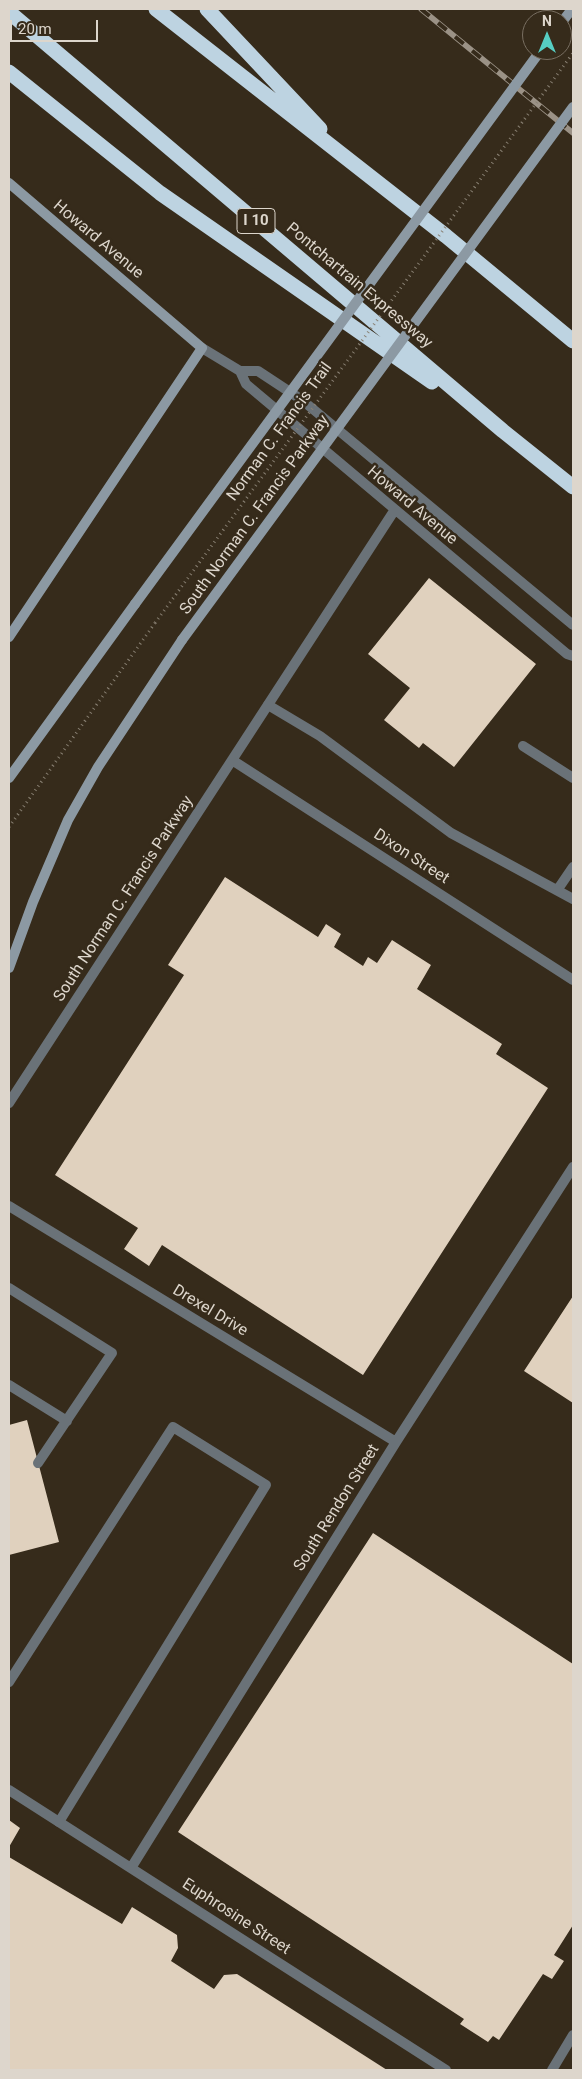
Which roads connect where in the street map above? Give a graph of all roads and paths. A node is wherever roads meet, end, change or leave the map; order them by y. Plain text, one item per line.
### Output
1 (156, 9) edge
2 (207, 9) edge
3 (9, 12) edge
4 (573, 53) edge
5 (534, 60) edge
6 (9, 72) edge
7 (573, 107) edge
8 (354, 164) junction
9 (9, 183) edge
10 (573, 341) edge
11 (202, 348) junction
12 (240, 371) junction
13 (503, 431) junction
14 (573, 487) edge
15 (394, 511) junction
16 (573, 625) edge
17 (11, 630) edge
18 (573, 656) edge
19 (268, 705) junction
20 (523, 746) dead end
21 (232, 760) junction
22 (9, 778) edge
23 (573, 778) edge
24 (9, 827) edge
25 (573, 867) edge
26 (558, 889) junction
27 (573, 899) edge
28 (9, 968) edge
29 (573, 980) edge
30 (9, 1103) edge
31 (573, 1168) edge
32 (9, 1206) edge
33 (9, 1288) edge
34 (9, 1385) edge
35 (66, 1421) junction
36 (396, 1442) junction
37 (38, 1463) dead end
38 (9, 1682) edge
39 (9, 1790) edge
40 (59, 1822) junction
41 (131, 1868) junction
42 (573, 2035) edge
43 (446, 2070) edge
44 (552, 2070) edge

1 - 8 highway
2 - 8 highway
3 - 13 highway, Pontchartrain Expressway / I 10
4 - 24 path, Norman C. Francis Trail, bridge
5 - 22 street, bridge
6 - 13 highway
7 - 28 street, South Norman C. Francis Parkway, bridge
8 - 10 highway
9 - 11 street, Howard Avenue
11 - 12 street, Howard Avenue
11 - 17 street
12 - 15 street, Howard Avenue
12 - 16 street, Howard Avenue
13 - 14 highway, Pontchartrain Expressway / I 10
15 - 18 street, Howard Avenue
15 - 19 street, South Norman C. Francis Parkway
19 - 21 street, South Norman C. Francis Parkway
19 - 26 street
20 - 23 street
21 - 29 street, Dixon Street
21 - 30 street, South Norman C. Francis Parkway
25 - 26 street
26 - 27 street
31 - 36 street, South Rendon Street
32 - 36 street, Drexel Drive
33 - 35 street
34 - 35 street
35 - 37 street
36 - 41 street, South Rendon Street
38 - 40 street
39 - 40 street, Euphrosine Street
40 - 41 street, Euphrosine Street
41 - 43 street, Euphrosine Street
42 - 44 street

